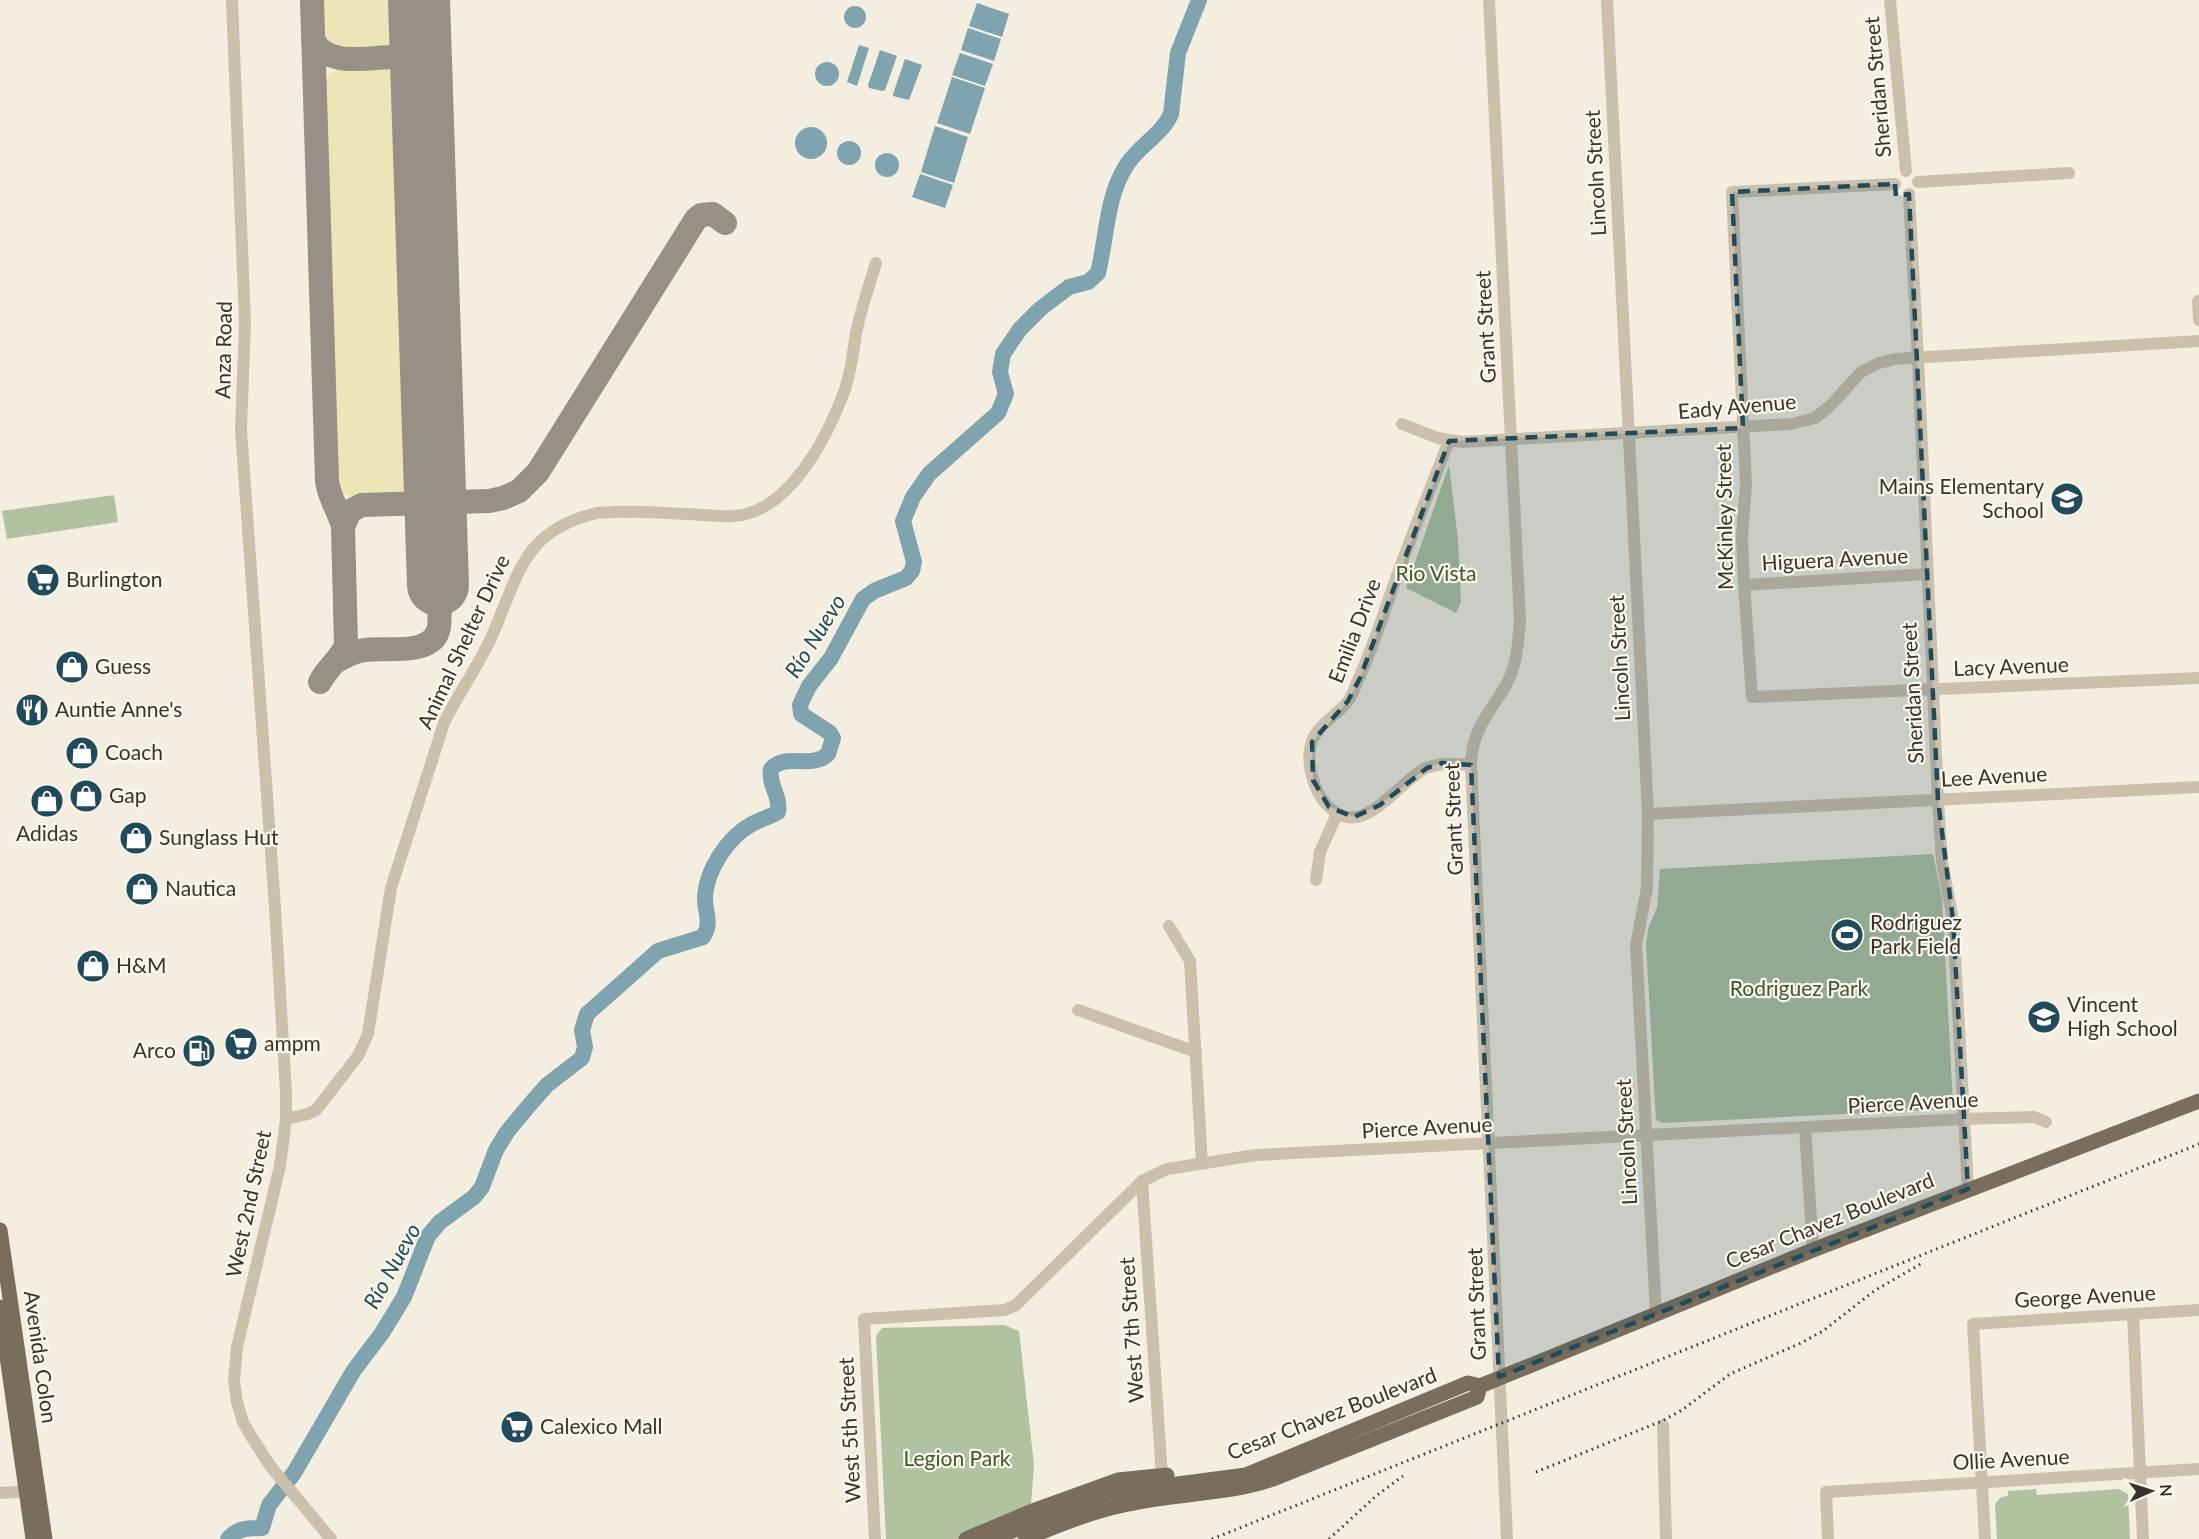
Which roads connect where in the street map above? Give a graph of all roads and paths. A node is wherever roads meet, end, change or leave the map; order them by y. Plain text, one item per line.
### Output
1 (232, 0) edge
2 (1489, 0) edge
3 (1606, 0) edge
4 (1890, 0) edge
5 (1906, 171) junction
6 (2069, 173) dead end
7 (1918, 182) junction
8 (1895, 184) junction
9 (1908, 194) junction
10 (876, 263) dead end
11 (2198, 302) edge
12 (2199, 320) edge
13 (2199, 341) edge
14 (1918, 358) junction
15 (1402, 424) dead end
16 (1743, 428) junction
17 (1628, 434) junction
18 (1511, 440) junction
19 (1449, 441) junction
20 (1927, 574) junction
21 (1744, 585) junction
22 (2199, 678) edge
23 (1932, 690) junction
24 (1752, 697) joint
25 (261, 701) joint
26 (1471, 765) junction
27 (2199, 787) edge
28 (1938, 800) junction
29 (1337, 814) junction
30 (1648, 814) junction
31 (1316, 880) dead end
32 (1169, 926) dead end
33 (1078, 1010) dead end
34 (1196, 1052) junction
35 (2199, 1101) edge
36 (286, 1119) junction
37 (1964, 1119) junction
38 (2046, 1122) dead end
39 (1805, 1128) junction
40 (1646, 1135) junction
41 (1490, 1144) junction
42 (1202, 1163) junction
43 (1142, 1181) junction
44 (1968, 1189) junction
45 (0, 1230) edge
46 (1813, 1250) junction
47 (0, 1307) edge
48 (2199, 1310) edge
49 (1656, 1313) junction
50 (2133, 1314) junction
51 (864, 1319) joint
52 (1499, 1377) junction
53 (1479, 1386) junction
54 (1399, 1412) junction
55 (1663, 1425) dead end
56 (2199, 1469) edge
57 (2140, 1473) junction
58 (1162, 1476) junction
59 (1982, 1481) junction
60 (33, 1491) junction
61 (0, 1493) edge
62 (33, 1539) edge
63 (45, 1539) edge
64 (332, 1539) edge
65 (875, 1539) edge
66 (966, 1539) edge
67 (992, 1539) edge
68 (1025, 1539) edge
69 (1507, 1539) edge
70 (1666, 1539) edge
71 (1828, 1539) edge
72 (1985, 1539) edge
73 (2143, 1539) edge

1 - 25 street, Anza Road
2 - 18 street, Grant Street
3 - 17 street, Lincoln Street
4 - 5 street, Sheridan Street
5 - 7 street
5 - 8 street
6 - 7 street
7 - 9 street
8 - 9 street
8 - 16 street, McKinley Street
9 - 14 street, Sheridan Street
10 - 36 street, Animal Shelter Drive
11 - 12 street
13 - 14 street, Eady Avenue
14 - 16 street, Eady Avenue
14 - 20 street, Sheridan Street
15 - 19 street, Eady Avenue
16 - 17 street, Eady Avenue
16 - 21 street, McKinley Street
17 - 18 street, Eady Avenue
17 - 30 street, Lincoln Street
18 - 19 street, Eady Avenue
18 - 26 street, Grant Street
19 - 29 street, Emilia Drive
20 - 21 street, Higuera Avenue
20 - 23 street, Sheridan Street
21 - 24 street, McKinley Street
22 - 23 street, Lacy Avenue
23 - 24 street, Lacy Avenue
23 - 28 street, Sheridan Street
25 - 36 street, West 2nd Street
26 - 29 street
26 - 41 street, Grant Street
27 - 28 street, Lee Avenue
28 - 30 street, Lee Avenue
28 - 37 street, Sheridan Street
29 - 31 street
30 - 40 street, Lincoln Street
32 - 34 street
33 - 34 street
34 - 42 street
35 - 44 main road, Cesar Chavez Boulevard
36 - 64 street, West 2nd Street
37 - 38 street, Pierce Avenue
37 - 39 street, Pierce Avenue
37 - 44 street, Sheridan Street
39 - 40 street, Pierce Avenue
39 - 46 street
40 - 41 street, Pierce Avenue
40 - 49 street, Lincoln Street
41 - 42 street, Pierce Avenue
41 - 52 street, Grant Street
42 - 43 street, Pierce Avenue
43 - 51 street, Pierce Avenue
43 - 58 street, West 7th Street
44 - 46 main road, Cesar Chavez Boulevard
45 - 60 main road, Avenida Colon
46 - 49 main road, Cesar Chavez Boulevard
47 - 60 main road
48 - 50 street, George Avenue
49 - 52 main road, Cesar Chavez Boulevard
50 - 57 street
50 - 59 street, George Avenue
51 - 65 street, West 5th Street
52 - 53 main road, Cesar Chavez Boulevard
52 - 69 street, Grant Street
53 - 54 main road, Cesar Chavez Boulevard
53 - 68 main road, Cesar Chavez Boulevard
54 - 58 main road
54 - 67 main road, Cesar Chavez Boulevard
55 - 70 street
56 - 57 street, Ollie Avenue
57 - 59 street, Ollie Avenue
57 - 73 street
58 - 66 main road
59 - 71 street, Ollie Avenue
59 - 72 street
60 - 61 street
60 - 62 main road
60 - 63 main road

